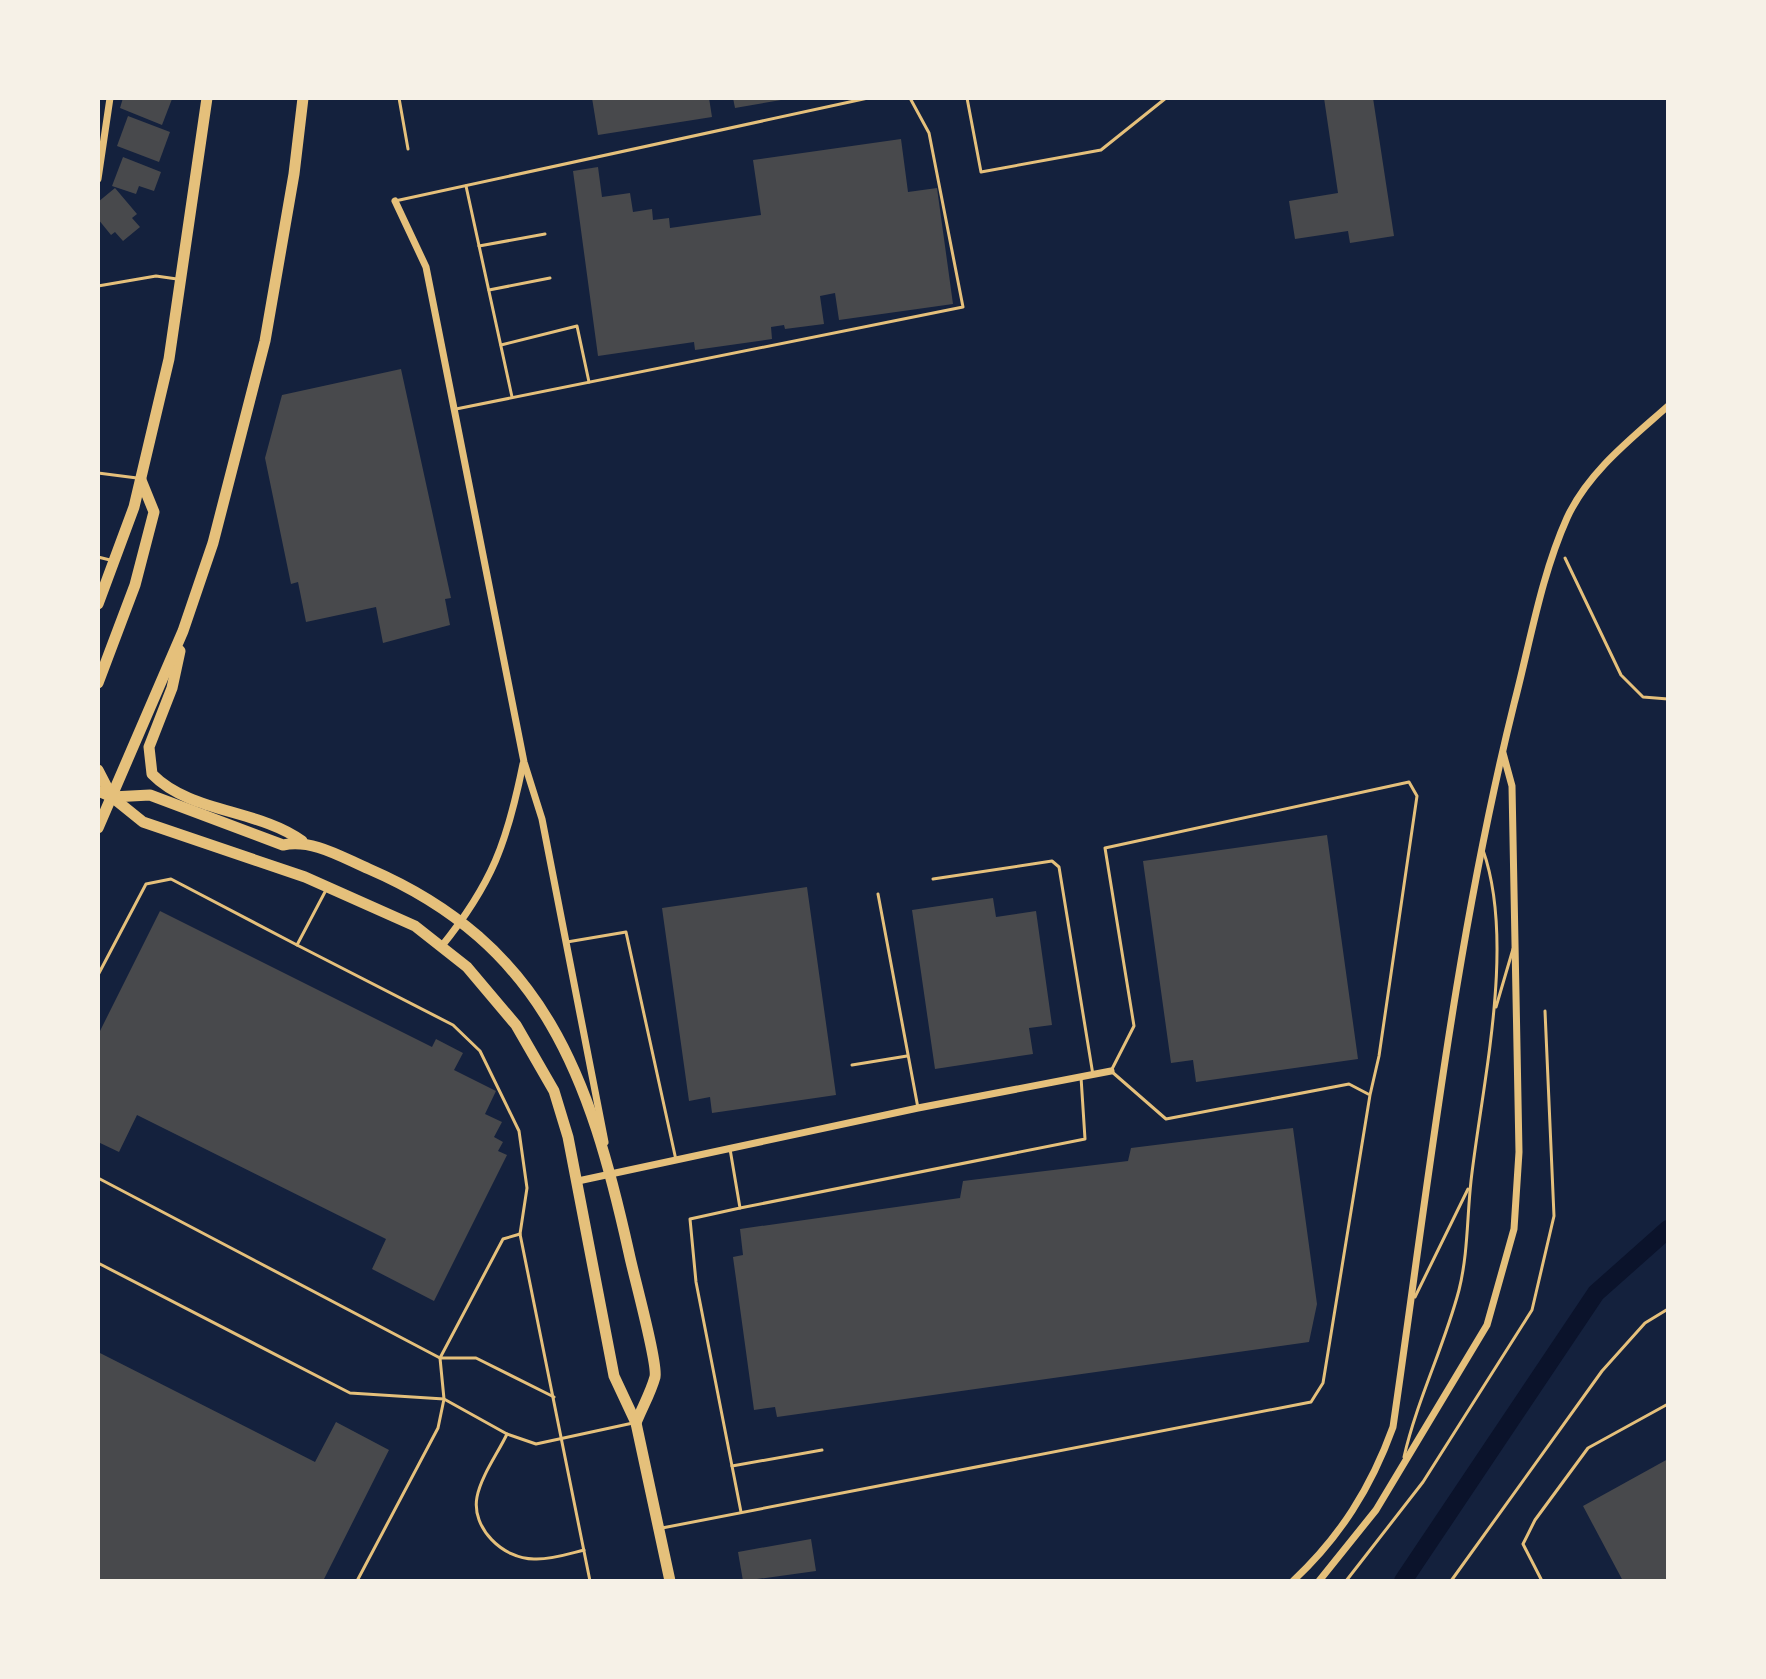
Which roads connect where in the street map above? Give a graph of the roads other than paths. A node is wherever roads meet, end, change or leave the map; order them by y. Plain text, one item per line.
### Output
1 (110, 98) edge
2 (207, 98) edge
3 (303, 98) edge
4 (399, 98) edge
5 (868, 98) edge
6 (910, 98) edge
7 (967, 98) edge
8 (1166, 98) edge
9 (408, 149) dead end
10 (98, 179) edge
11 (466, 186) junction
12 (395, 201) joint
13 (545, 234) dead end
14 (479, 246) junction
15 (550, 278) dead end
16 (182, 280) junction
17 (98, 286) edge
18 (489, 290) junction
19 (501, 345) junction
20 (589, 382) junction
21 (512, 397) junction
22 (1668, 406) edge
23 (455, 409) junction
24 (98, 473) edge
25 (141, 478) junction
26 (98, 557) edge
27 (114, 562) junction
28 (98, 604) edge
29 (183, 631) junction
30 (98, 683) edge
31 (1503, 750) junction
32 (524, 762) junction
33 (98, 770) edge
34 (98, 791) edge
35 (112, 797) junction
36 (98, 828) edge
37 (302, 841) junction
38 (1482, 847) junction
39 (933, 879) dead end
40 (327, 886) junction
41 (878, 894) dead end
42 (461, 922) junction
43 (567, 942) junction
44 (1514, 943) junction
45 (297, 945) junction
46 (441, 947) junction
47 (98, 975) edge
48 (1494, 1011) junction
49 (1545, 1011) dead end
50 (908, 1056) junction
51 (852, 1065) dead end
52 (1111, 1071) junction
53 (1093, 1075) junction
54 (1081, 1077) junction
55 (1370, 1095) junction
56 (918, 1108) junction
57 (730, 1149) junction
58 (676, 1160) junction
59 (611, 1173) junction
60 (98, 1178) edge
61 (578, 1181) junction
62 (1470, 1186) junction
63 (740, 1208) junction
64 (520, 1234) junction
65 (98, 1263) edge
66 (1411, 1305) junction
67 (1668, 1309) edge
68 (440, 1358) junction
69 (554, 1397) junction
70 (444, 1399) junction
71 (1668, 1404) edge
72 (636, 1423) junction
73 (507, 1434) junction
74 (563, 1438) junction
75 (822, 1450) dead end
76 (1403, 1461) junction
77 (732, 1466) junction
78 (742, 1514) junction
79 (659, 1529) junction
80 (584, 1550) junction
81 (357, 1581) edge
82 (590, 1581) edge
83 (670, 1581) edge
84 (1293, 1581) edge
85 (1319, 1581) edge
86 (1346, 1581) edge
87 (1451, 1581) edge
88 (1542, 1581) edge

1 - 10 street
2 - 16 main road
3 - 29 main road
4 - 9 lane
5 - 11 lane
6 - 20 lane
7 - 8 lane
11 - 12 lane
11 - 14 lane
12 - 23 street
13 - 14 lane
14 - 18 lane
15 - 18 lane
16 - 17 lane
16 - 25 main road
18 - 19 lane
19 - 20 lane
19 - 21 lane
20 - 21 lane
21 - 23 lane
22 - 31 street
23 - 32 street
24 - 25 lane
25 - 27 main road
25 - 30 main road
26 - 27 lane
27 - 28 main road
29 - 35 main road
29 - 37 main road
31 - 38 street
31 - 44 street
32 - 42 street
32 - 43 street
33 - 35 main road
34 - 35 main road
35 - 36 main road
35 - 37 main road
35 - 40 main road
37 - 42 main road
38 - 48 lane
38 - 66 street
39 - 53 lane
40 - 45 lane
40 - 46 main road
41 - 50 lane
42 - 46 street
42 - 59 main road
43 - 58 lane
43 - 59 street
44 - 48 lane
44 - 76 street
45 - 47 lane
45 - 64 lane
46 - 61 main road
48 - 62 lane
49 - 86 lane
50 - 51 lane
50 - 56 lane
52 - 53 street
52 - 55 lane
52 - 55 lane
53 - 54 street
54 - 56 street
54 - 63 lane
55 - 78 lane
56 - 57 street
57 - 58 street
57 - 63 lane
58 - 59 street
59 - 61 street
59 - 72 main road
60 - 68 lane
61 - 72 main road
62 - 66 lane
62 - 76 lane
63 - 77 lane
64 - 68 lane
64 - 69 lane
65 - 70 lane
66 - 84 street
67 - 87 lane
68 - 69 lane
68 - 70 lane
69 - 74 lane
70 - 73 lane
70 - 81 lane
71 - 88 lane
72 - 74 lane
72 - 79 main road
73 - 74 lane
73 - 80 lane
74 - 80 lane
75 - 77 lane
76 - 85 street
77 - 78 lane
78 - 79 lane
79 - 83 main road
80 - 82 lane

